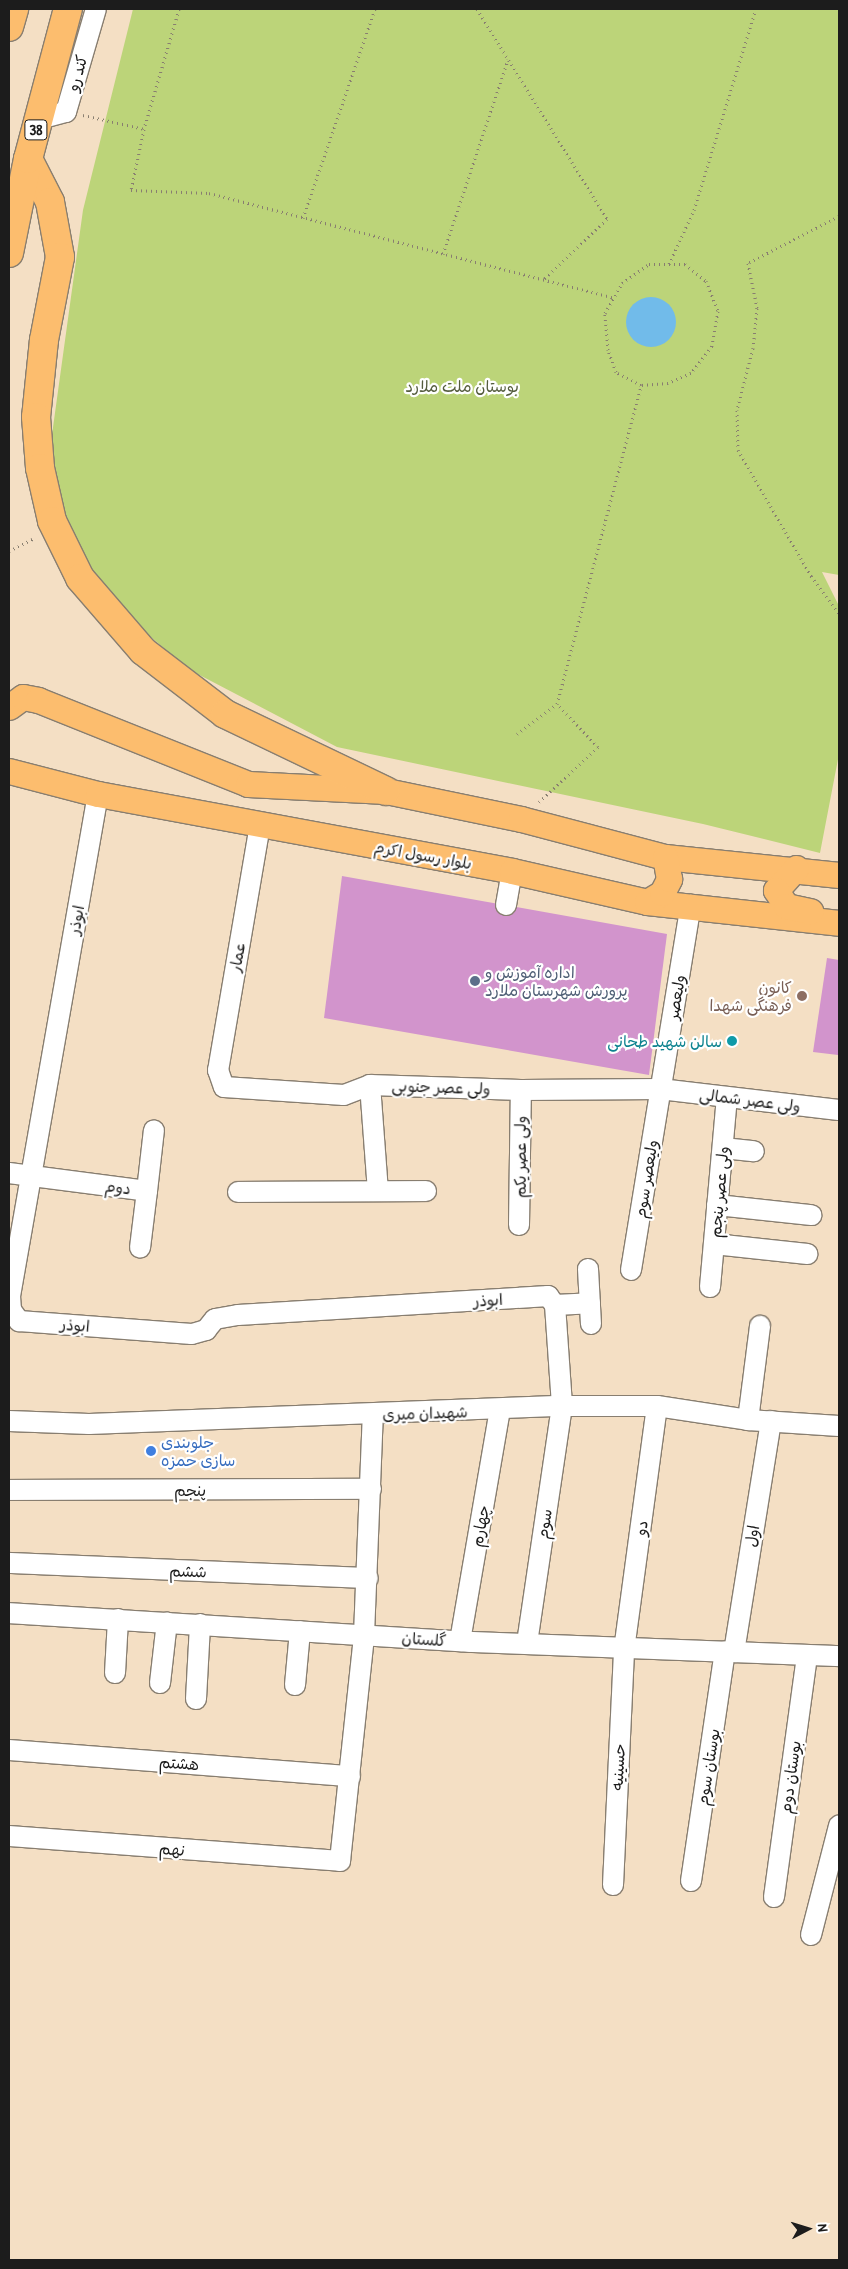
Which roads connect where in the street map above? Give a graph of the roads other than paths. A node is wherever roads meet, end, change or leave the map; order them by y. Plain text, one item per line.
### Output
1 (14, 9) edge
2 (68, 9) edge
3 (96, 9) edge
4 (9, 27) edge
5 (39, 119) junction
6 (28, 160) junction
7 (9, 253) edge
8 (9, 707) edge
9 (12, 768) edge
10 (386, 791) junction
11 (98, 794) junction
12 (260, 824) junction
13 (665, 857) junction
14 (796, 868) junction
15 (512, 871) junction
16 (839, 875) edge
17 (647, 902) junction
18 (691, 905) junction
19 (506, 906) dead end
20 (839, 918) edge
21 (839, 923) edge
22 (370, 1085) junction
23 (224, 1087) joint
24 (660, 1089) junction
25 (520, 1090) junction
26 (727, 1098) junction
27 (839, 1110) edge
28 (154, 1130) dead end
29 (723, 1148) junction
30 (754, 1151) dead end
31 (9, 1173) edge
32 (31, 1175) junction
33 (147, 1191) junction
34 (378, 1191) junction
35 (426, 1191) dead end
36 (238, 1192) dead end
37 (717, 1206) junction
38 (811, 1215) dead end
39 (520, 1225) dead end
40 (714, 1244) junction
41 (140, 1248) dead end
42 (807, 1254) dead end
43 (588, 1270) dead end
44 (631, 1270) dead end
45 (710, 1286) dead end
46 (590, 1303) junction
47 (555, 1305) junction
48 (591, 1324) dead end
49 (760, 1326) dead end
50 (562, 1406) junction
51 (657, 1406) junction
52 (500, 1410) junction
53 (373, 1415) junction
54 (748, 1420) junction
55 (771, 1420) junction
56 (9, 1421) edge
57 (839, 1426) edge
58 (371, 1489) junction
59 (9, 1490) edge
60 (9, 1563) edge
61 (368, 1578) junction
62 (9, 1613) edge
63 (118, 1619) junction
64 (167, 1622) junction
65 (200, 1624) junction
66 (300, 1631) junction
67 (364, 1634) junction
68 (460, 1641) junction
69 (527, 1643) junction
70 (624, 1650) junction
71 (730, 1652) junction
72 (807, 1656) junction
73 (839, 1656) edge
74 (115, 1673) dead end
75 (160, 1683) dead end
76 (295, 1685) dead end
77 (196, 1699) dead end
78 (9, 1750) edge
79 (350, 1776) junction
80 (839, 1826) edge
81 (9, 1836) edge
82 (691, 1881) dead end
83 (613, 1885) dead end
84 (774, 1897) dead end
85 (811, 1935) dead end

1 - 4 highway
2 - 5 highway, 38
3 - 5 street, کند رو
5 - 6 highway, 38
6 - 7 highway, 38
6 - 10 highway
8 - 10 main road
9 - 11 main road, بلوار رسول اکرم
10 - 13 main road
11 - 12 main road, بلوار رسول اکرم
11 - 32 street, ابوذر
12 - 15 main road, بلوار رسول اکرم
12 - 23 street, عمار
13 - 14 main road
13 - 17 main road
14 - 16 main road
14 - 20 main road
15 - 17 main road, بلوار رسول اکرم
15 - 19 street
17 - 18 main road, بلوار رسول اکرم
18 - 21 main road, بلوار رسول اکرم
18 - 24 street, ولیعصر
22 - 23 street, ولی عصر جنوبی
22 - 25 street, ولی عصر جنوبی
22 - 34 street
24 - 25 street, ولی عصر جنوبی
24 - 26 street, ولی عصر شمالی
24 - 44 street, ولیعصر سوم
25 - 39 street, ولی عصر یکم
26 - 27 street, ولی عصر شمالی
26 - 29 street, ولی عصر پنجم
28 - 33 street
29 - 30 street
29 - 37 street, ولی عصر پنجم
31 - 32 street
32 - 33 street, دوم
32 - 47 street, ابوذر
33 - 41 street, دوم
34 - 35 street
34 - 36 street
37 - 38 street
37 - 40 street, ولی عصر پنجم
40 - 42 street
40 - 45 street, ولی عصر پنجم
43 - 46 street
46 - 47 street
46 - 48 street
47 - 50 street
49 - 54 street
50 - 51 street, شهیدان میری
50 - 52 street, شهیدان میری
50 - 69 street, سوم
51 - 54 street, شهیدان میری
51 - 70 street, دو
52 - 53 street, شهیدان میری
52 - 68 street, چهارم
53 - 56 street, شهیدان میری
53 - 58 street
54 - 55 street, شهیدان میری
55 - 57 street, شهیدان میری
55 - 71 street, اول
58 - 59 street, پنجم
58 - 61 street
60 - 61 street, ششم
61 - 67 street
62 - 63 street, گلستان
63 - 64 street, گلستان
63 - 74 street
64 - 65 street, گلستان
64 - 75 street
65 - 66 street, گلستان
65 - 77 street
66 - 67 street, گلستان
66 - 76 street
67 - 68 street, گلستان
67 - 79 street
68 - 69 street, گلستان
69 - 70 street, گلستان
70 - 71 street, گلستان
70 - 83 street, حسینیه
71 - 72 street, گلستان
71 - 82 street, بوستان سوم
72 - 73 street, گلستان
72 - 84 street, بوستان دوم
78 - 79 street, هشتم
79 - 81 street, نهم
80 - 85 street

